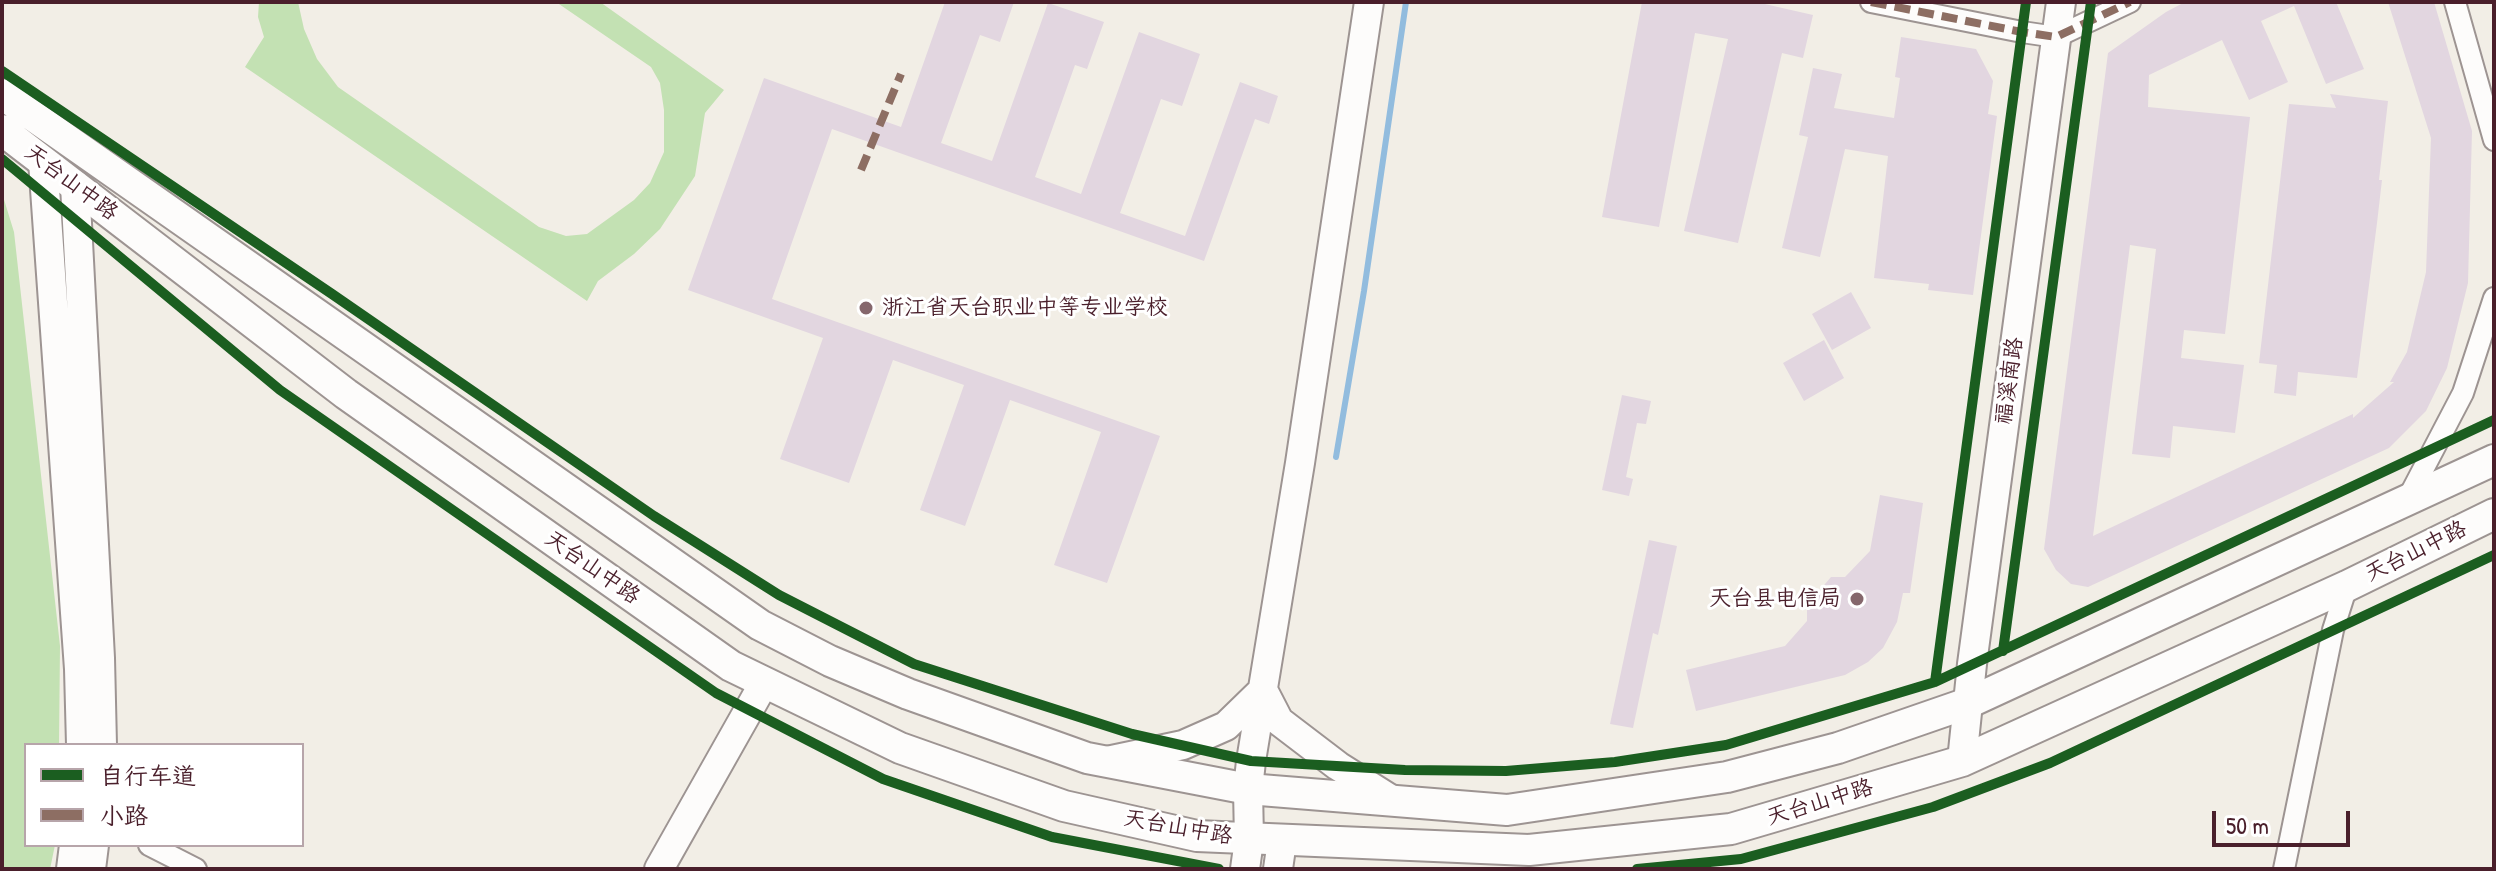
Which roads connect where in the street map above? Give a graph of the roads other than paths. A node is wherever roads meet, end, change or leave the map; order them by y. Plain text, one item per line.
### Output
1 (1369, 2) edge
2 (1871, 2) edge
3 (2061, 2) edge
4 (2130, 2) edge
5 (2455, 2) edge
6 (2056, 37) junction
7 (2, 94) edge
8 (2, 130) edge
9 (2494, 140) edge
10 (43, 161) junction
11 (75, 185) junction
12 (2494, 298) edge
13 (2494, 460) edge
14 (2406, 502) junction
15 (2494, 514) edge
16 (2347, 586) junction
17 (764, 683) junction
18 (1263, 690) junction
19 (1968, 703) junction
20 (81, 743) edge
21 (102, 743) edge
22 (1106, 761) junction
23 (1962, 761) junction
24 (1248, 789) junction
25 (1392, 800) junction
26 (74, 847) edge
27 (94, 847) edge
28 (153, 847) edge
29 (1247, 854) edge
30 (1280, 855) edge
31 (71, 869) edge
32 (91, 869) edge
33 (196, 869) edge
34 (659, 869) edge
35 (2284, 869) edge

1 - 18 main road
2 - 6 street
3 - 6 main road, 福溪南路
4 - 6 street
5 - 9 street
6 - 19 main road, 福溪南路
7 - 22 main road, 天台山中路
8 - 10 main road, 天台山中路
10 - 11 main road, 天台山中路
10 - 20 main road
11 - 17 main road, 天台山中路
11 - 21 main road
12 - 14 street
13 - 14 main road, 天台山中路
14 - 19 main road, 天台山中路
15 - 16 main road, 天台山中路
16 - 23 main road, 天台山中路
16 - 35 street
17 - 29 main road, 天台山中路
17 - 34 main road
18 - 22 main road
18 - 24 main road
18 - 25 main road
19 - 23 main road, 福溪南路
19 - 25 main road, 天台山中路
22 - 24 main road, 天台山中路
23 - 30 main road, 天台山中路
24 - 25 main road, 天台山中路
24 - 29 main road
26 - 31 main road
27 - 32 main road
28 - 33 street
29 - 30 main road, 天台山中路

